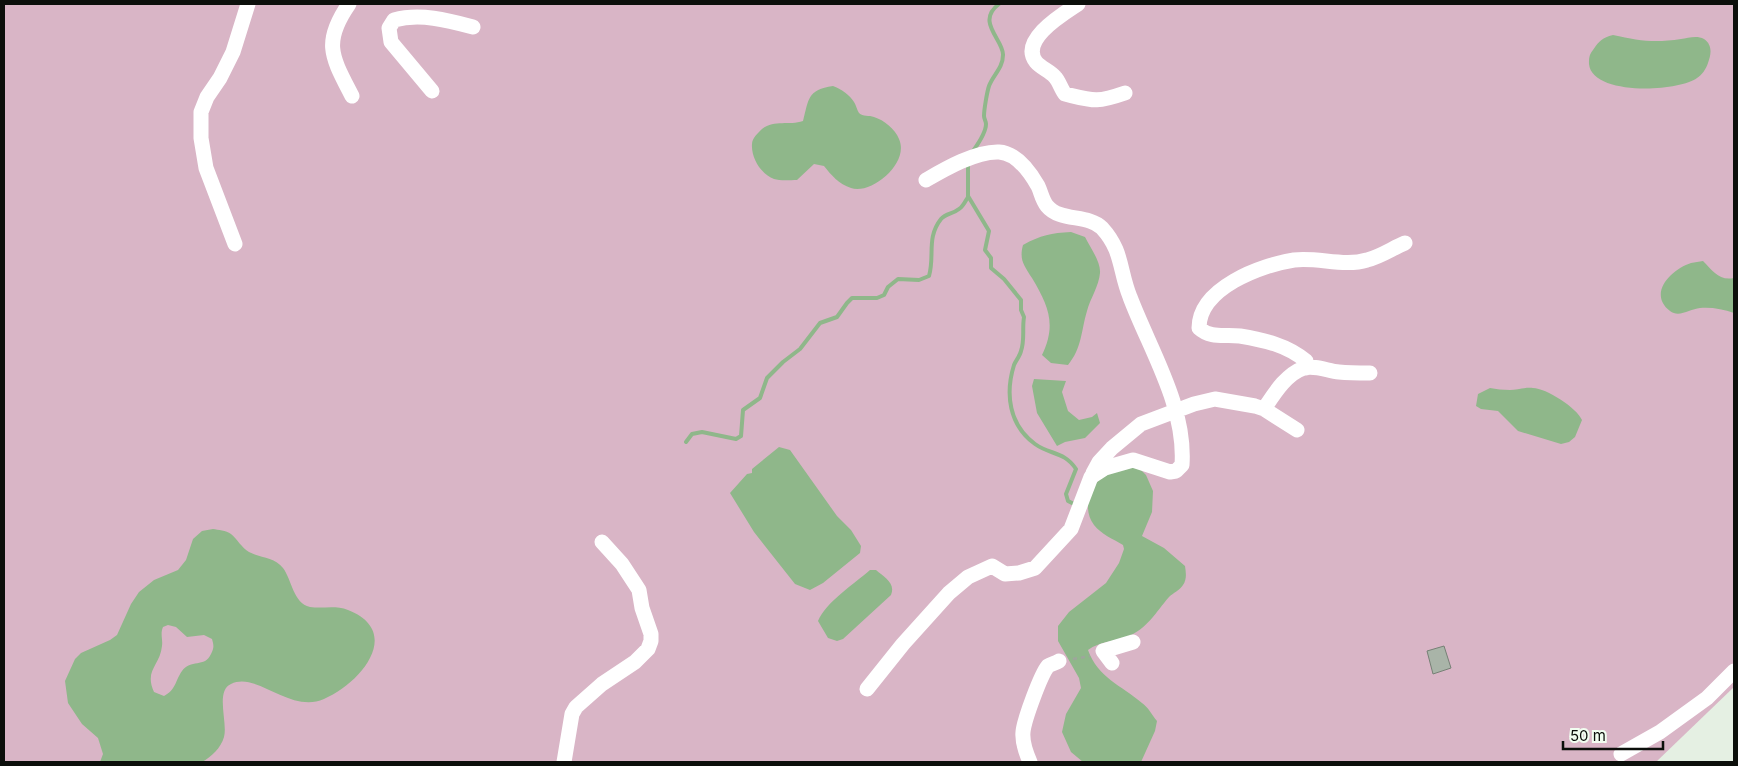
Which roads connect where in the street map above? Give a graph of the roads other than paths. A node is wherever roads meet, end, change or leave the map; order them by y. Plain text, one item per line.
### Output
1 (248, 4) edge
2 (349, 4) edge
3 (1078, 4) edge
4 (473, 27) dead end
5 (432, 91) dead end
6 (1125, 93) dead end
7 (352, 96) dead end
8 (926, 180) dead end
9 (1405, 243) dead end
10 (235, 244) dead end
11 (1306, 368) junction
12 (1370, 373) dead end
13 (1264, 409) junction
14 (1176, 412) junction
15 (1298, 430) dead end
16 (1091, 477) junction
17 (602, 542) dead end
18 (1133, 642) dead end
19 (1059, 661) road end
20 (1112, 663) dead end
21 (1734, 671) edge
22 (867, 689) dead end
23 (1621, 754) dead end
24 (564, 762) edge
25 (1030, 762) edge

1 - 10 lane
2 - 7 lane
3 - 6 lane
4 - 5 lane
8 - 14 lane
9 - 11 lane
11 - 12 lane
11 - 13 lane
13 - 14 lane
13 - 15 lane
14 - 16 lane
14 - 16 lane
16 - 22 lane
17 - 24 lane
18 - 20 lane
19 - 25 lane
21 - 23 lane

